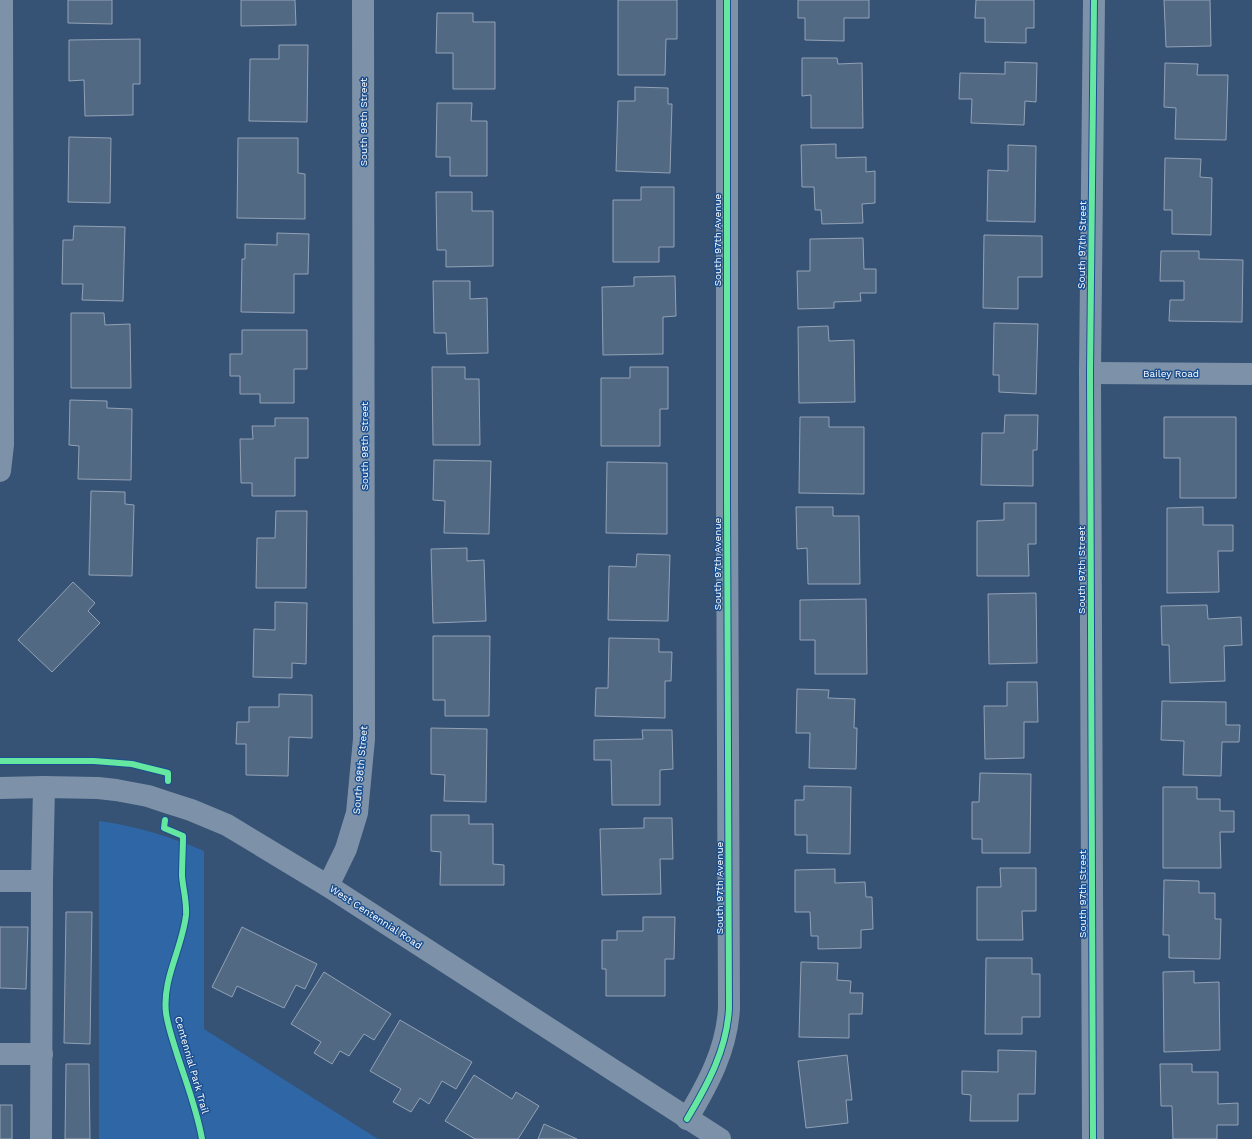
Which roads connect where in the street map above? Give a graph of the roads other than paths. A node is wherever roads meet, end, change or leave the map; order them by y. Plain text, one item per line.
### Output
1 (2, 0) edge
2 (363, 0) edge
3 (727, 0) edge
4 (1094, 0) edge
5 (1090, 373) junction
6 (1252, 374) edge
7 (0, 471) edge
8 (44, 787) junction
9 (0, 788) edge
10 (0, 881) edge
11 (42, 881) junction
12 (328, 886) junction
13 (0, 1054) edge
14 (42, 1054) junction
15 (687, 1119) junction
16 (41, 1139) edge
17 (720, 1139) edge
18 (1094, 1139) edge

1 - 7 street
2 - 12 street, South 98th Street
3 - 15 street, South 97th Avenue
4 - 5 street, South 97th Street
5 - 6 street, Bailey Road
5 - 18 street, South 97th Street
8 - 9 street, West Centennial Road
8 - 11 street
8 - 12 street, West Centennial Road
10 - 11 street
11 - 14 street
12 - 15 street, West Centennial Road
13 - 14 street
14 - 16 street
15 - 17 street, West Centennial Road

